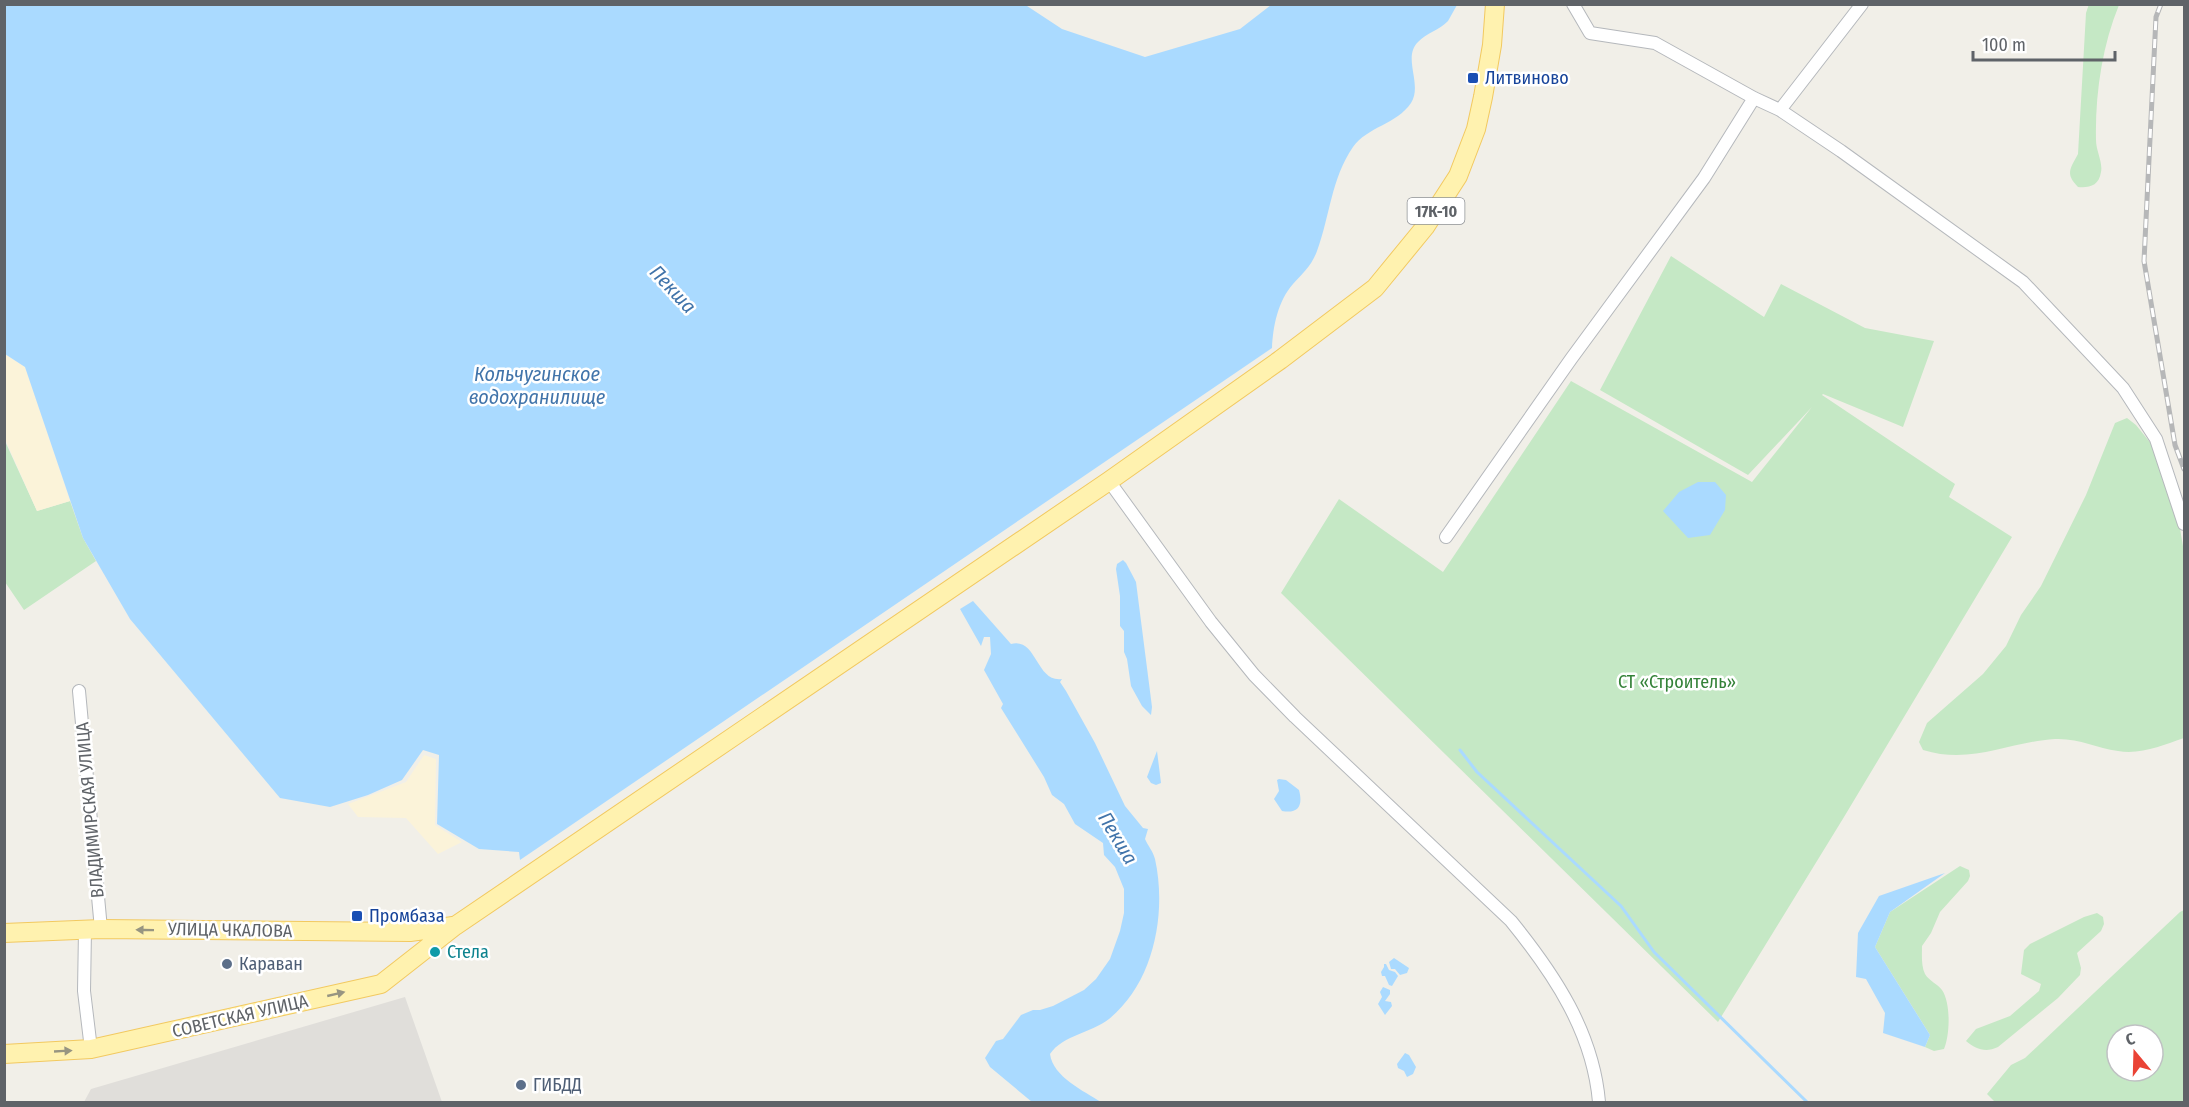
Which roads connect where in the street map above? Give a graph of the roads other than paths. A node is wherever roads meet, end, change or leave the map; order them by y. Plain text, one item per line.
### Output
1 (1495, 4) edge
2 (1574, 4) edge
3 (1862, 4) edge
4 (1754, 98) junction
5 (1780, 110) junction
6 (1109, 481) junction
7 (2184, 524) edge
8 (1446, 537) dead end
9 (79, 691) dead end
10 (455, 926) junction
11 (93, 929) junction
12 (4, 933) edge
13 (91, 1049) junction
14 (4, 1054) edge
15 (1599, 1102) edge

1 - 6 main road, СОВЕТСКАЯ УЛИЦА / 17К-10
2 - 4 street
3 - 5 street
4 - 5 street
4 - 8 street
5 - 7 street
6 - 10 main road, СОВЕТСКАЯ УЛИЦА
6 - 15 street
9 - 11 street, ВЛАДИМИРСКАЯ УЛИЦА
10 -> 11 main road, УЛИЦА ЧКАЛОВА
13 -> 10 main road, СОВЕТСКАЯ УЛИЦА
11 - 12 main road, УЛИЦА ЧКАЛОВА
11 - 13 street, ВЛАДИМИРСКАЯ УЛИЦА
14 -> 13 main road, СОВЕТСКАЯ УЛИЦА

